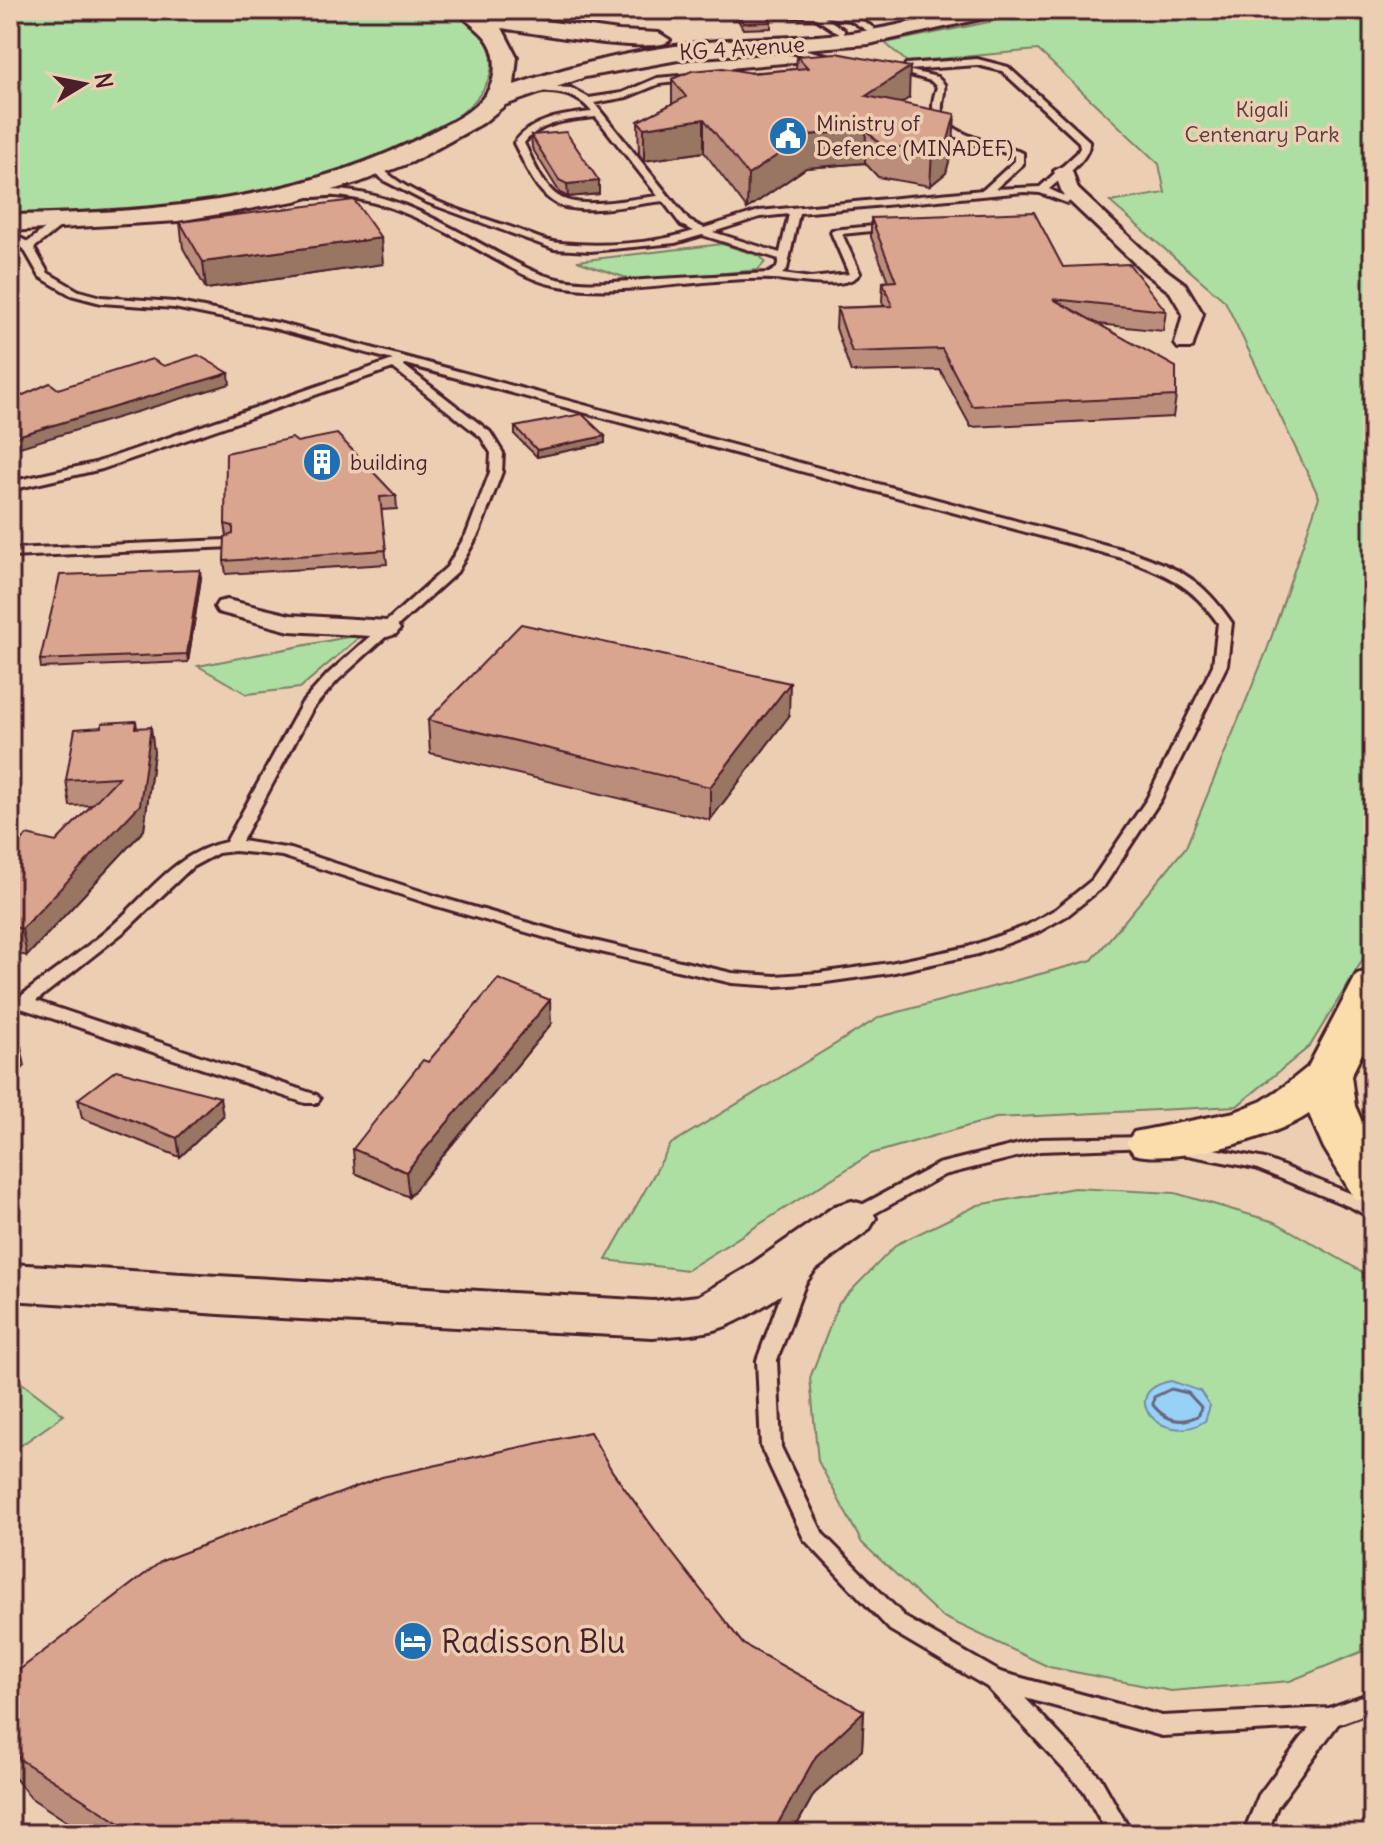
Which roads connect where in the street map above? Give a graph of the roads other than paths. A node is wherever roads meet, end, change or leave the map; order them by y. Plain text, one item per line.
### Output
1 (602, 10) edge
2 (957, 10) edge
3 (990, 10) edge
4 (656, 12) edge
5 (475, 14) edge
6 (817, 16) junction
7 (871, 29) junction
8 (827, 43) junction
9 (877, 67) edge
10 (892, 68) junction
11 (587, 69) junction
12 (723, 75) edge
13 (695, 77) edge
14 (524, 88) junction
15 (571, 91) junction
16 (497, 100) junction
17 (588, 101) junction
18 (597, 114) junction
19 (377, 168) junction
20 (1063, 171) junction
21 (1042, 190) junction
22 (986, 192) junction
23 (665, 198) junction
24 (1067, 200) dead end
25 (248, 202) junction
26 (795, 210) junction
27 (68, 222) junction
28 (10, 223) edge
29 (910, 225) edge
30 (704, 232) junction
31 (10, 236) edge
32 (28, 247) junction
33 (785, 258) junction
34 (772, 276) junction
35 (1185, 344) dead end
36 (401, 362) junction
37 (10, 486) edge
38 (227, 544) edge
39 (10, 553) edge
40 (227, 607) dead end
41 (387, 629) junction
42 (231, 847) junction
43 (1373, 984) edge
44 (17, 1002) edge
45 (1327, 1076) junction
46 (311, 1099) dead end
47 (1151, 1143) junction
48 (1373, 1187) edge
49 (1373, 1213) edge
50 (852, 1218) junction
51 (10, 1282) edge
52 (994, 1680) junction
53 (1373, 1701) edge
54 (1330, 1717) junction
55 (1120, 1834) edge
56 (1255, 1834) edge

1 - 4 lane
2 - 7 main road, KG 4 Avenue
3 - 8 main road, KG 4 Avenue
4 - 6 lane
5 - 8 main road, KG 4 Avenue
5 - 16 main road
6 - 7 lane
6 - 8 lane
7 - 8 main road, KG 4 Avenue
8 - 11 main road, KG 4 Avenue
8 - 12 lane
9 - 10 lane
10 - 20 lane
10 - 22 lane
11 - 14 main road, KG 4 Avenue
11 - 15 lane
13 - 17 lane
14 - 15 lane
14 - 16 main road, KG 4 Avenue
15 - 17 lane
16 - 19 main road, KG 4 Avenue
17 - 18 lane
18 - 23 lane
18 - 23 lane
19 - 25 main road, KG 4 Avenue
19 - 30 lane
20 - 21 lane
20 - 35 street
21 - 22 lane
21 - 24 lane
22 - 26 lane
23 - 30 lane
25 - 27 main road, KG 4 Avenue
25 - 34 lane
26 - 30 lane
26 - 33 lane
27 - 28 main road, KG 4 Avenue
27 - 32 lane
29 - 34 lane
30 - 33 lane
31 - 32 lane
32 - 36 lane
33 - 34 lane
36 - 37 lane
36 - 41 lane
36 - 42 lane
38 - 39 lane
40 - 41 street
41 - 42 lane
42 - 44 lane
43 - 45 main road
44 - 46 lane
45 - 47 main road
45 - 48 main road
47 - 49 lane
47 - 50 lane
50 - 51 main road
50 - 52 lane
52 - 54 lane
52 - 55 lane
53 - 54 lane
54 - 56 lane

